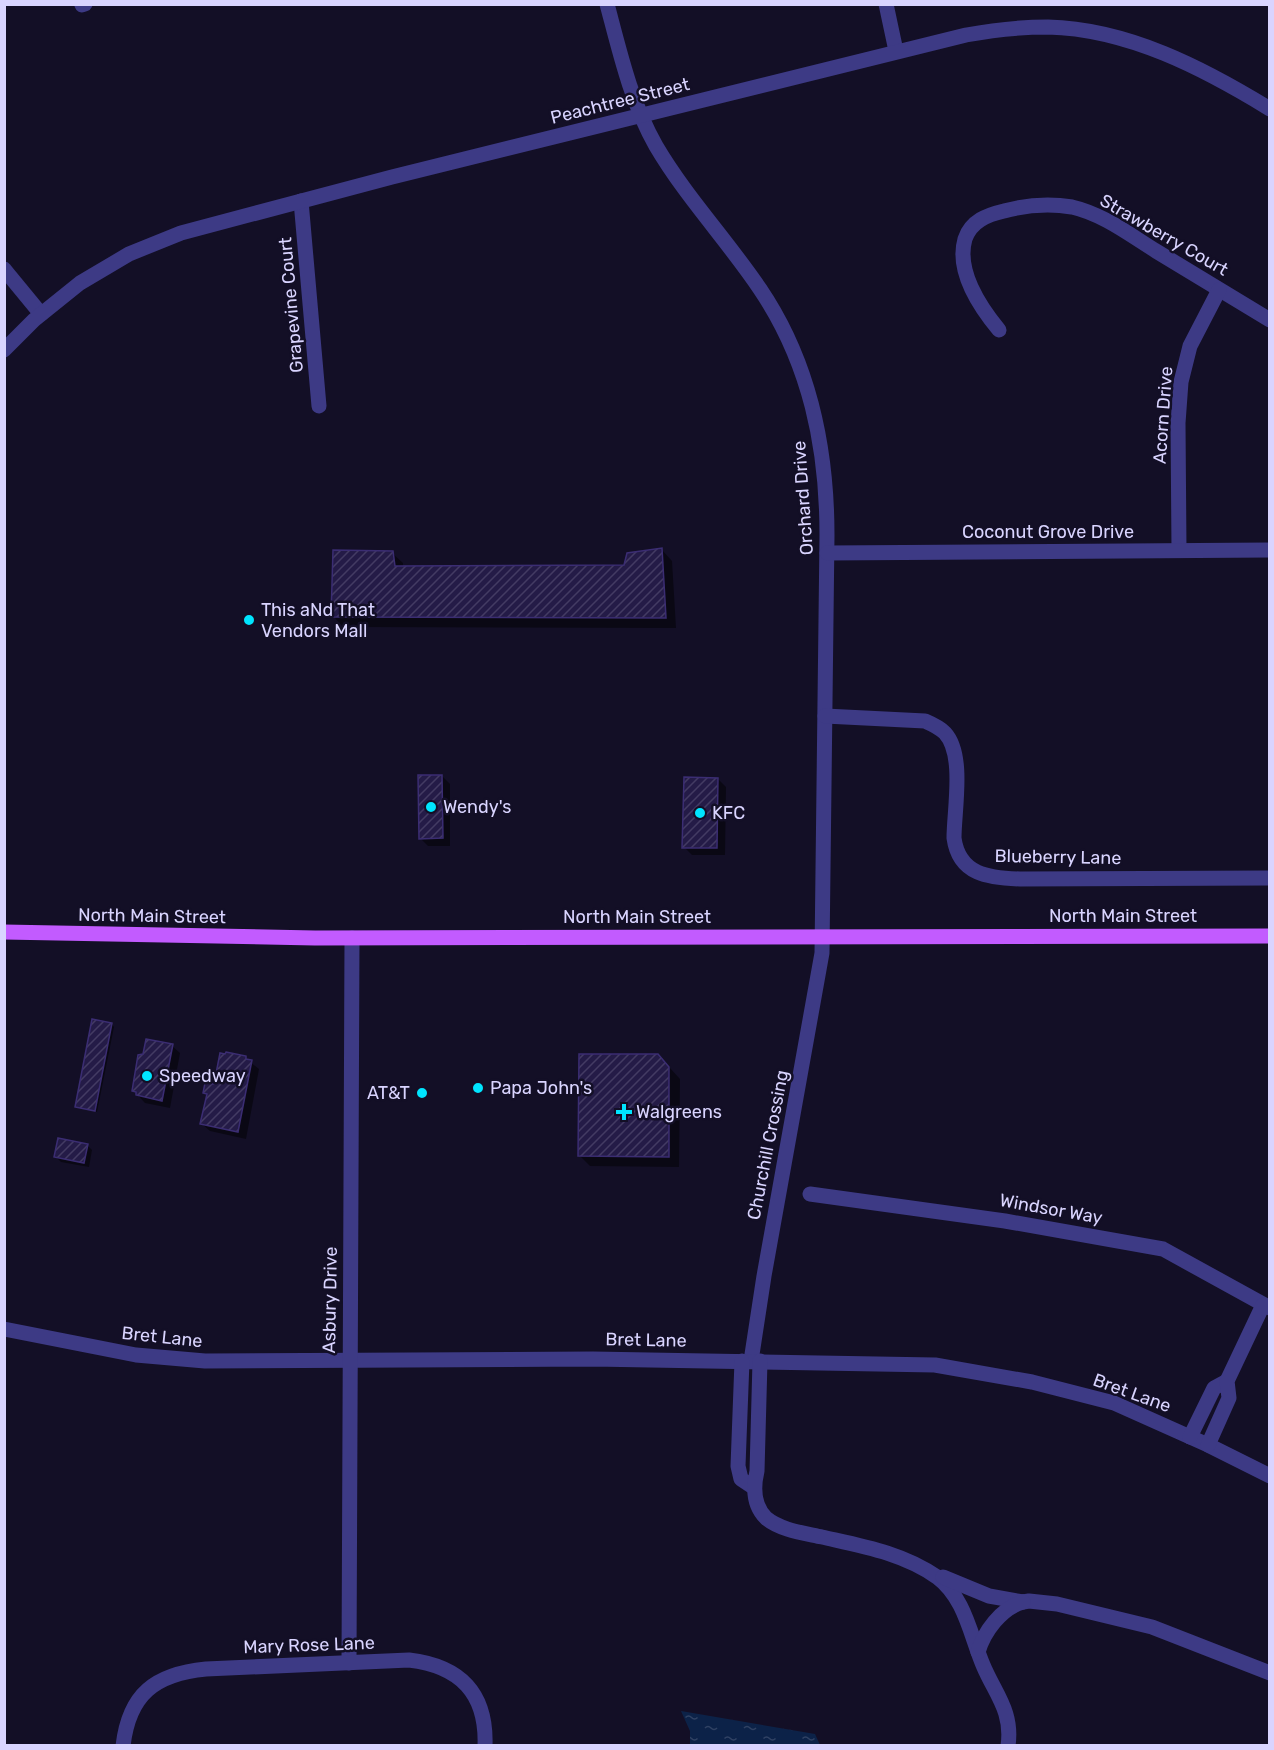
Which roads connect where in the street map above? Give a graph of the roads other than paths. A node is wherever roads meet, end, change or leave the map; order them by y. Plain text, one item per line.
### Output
1 (607, 4) edge
2 (886, 4) edge
3 (896, 51) junction
4 (1269, 109) edge
5 (641, 116) junction
6 (301, 201) junction
7 (4, 269) edge
8 (1219, 290) junction
9 (41, 314) junction
10 (1269, 320) edge
11 (999, 330) dead end
12 (4, 350) edge
13 (319, 406) dead end
14 (1179, 550) junction
15 (1269, 550) edge
16 (827, 553) junction
17 (825, 717) junction
18 (1269, 878) edge
19 (4, 932) edge
20 (822, 936) junction
21 (1269, 936) edge
22 (352, 938) junction
23 (810, 1194) dead end
24 (1266, 1307) edge
25 (4, 1329) edge
26 (349, 1360) junction
27 (751, 1361) junction
28 (1227, 1382) junction
29 (1190, 1437) junction
30 (1208, 1445) junction
31 (1269, 1476) edge
32 (924, 1569) junction
33 (1023, 1602) junction
34 (978, 1652) junction
35 (349, 1663) junction
36 (1269, 1673) edge
37 (123, 1746) edge
38 (485, 1746) edge
39 (1008, 1746) edge

1 - 5 street, Orchard Drive
2 - 3 street
3 - 4 street, Peachtree Street
3 - 5 street, Peachtree Street
5 - 6 street, Peachtree Street
5 - 16 street, Orchard Drive
6 - 9 street, Peachtree Street
6 - 13 street, Grapevine Court
7 - 9 street
8 - 10 street, Strawberry Court
8 - 11 street, Strawberry Court
8 - 14 street, Acorn Drive
9 - 12 street, Peachtree Street
14 - 15 street, Coconut Grove Drive
14 - 16 street, Coconut Grove Drive
16 - 17 street, Orchard Drive
17 - 18 street, Blueberry Lane
17 - 20 street, Orchard Drive
19 - 22 main road, North Main Street
20 - 21 main road, North Main Street
20 - 22 main road, North Main Street
20 - 27 street, Churchill Crossing
22 - 26 street, Asbury Drive
23 - 24 street, Windsor Way
24 - 28 street
25 - 26 street, Bret Lane
26 - 27 street, Bret Lane
26 - 35 street, Asbury Drive
27 - 29 street, Bret Lane
27 - 32 street, Churchill Crossing
28 - 29 street
28 - 30 street
29 - 30 street, Bret Lane
30 - 31 street, Bret Lane
32 - 33 street
32 - 34 street
33 - 34 street
33 - 36 street
34 - 39 street
35 - 37 street, Mary Rose Lane
35 - 38 street, Mary Rose Lane

